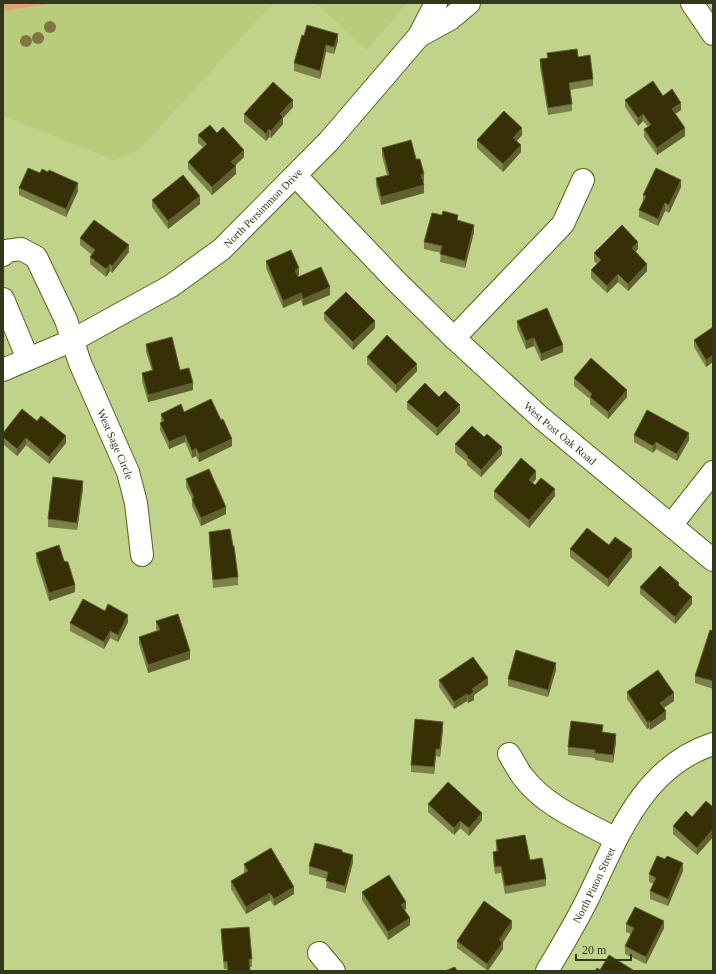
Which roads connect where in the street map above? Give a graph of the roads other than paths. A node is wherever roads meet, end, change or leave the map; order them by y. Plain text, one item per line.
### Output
1 (436, 3) edge
2 (469, 3) edge
3 (692, 3) edge
4 (713, 34) edge
5 (419, 36) junction
6 (296, 176) junction
7 (583, 180) dead end
8 (3, 254) edge
9 (3, 299) edge
10 (454, 338) junction
11 (73, 340) junction
12 (28, 359) junction
13 (3, 370) edge
14 (713, 472) edge
15 (672, 524) junction
16 (142, 555) dead end
17 (713, 560) edge
18 (713, 744) edge
19 (509, 754) dead end
20 (616, 840) junction
21 (319, 953) dead end
22 (334, 971) edge
23 (547, 971) edge

1 - 5 street, North Persimmon Drive
2 - 5 street, North Persimmon Drive
3 - 4 street
5 - 6 street, North Persimmon Drive
6 - 10 street, West Post Oak Road
6 - 11 street, North Persimmon Drive
7 - 10 street
8 - 11 street
9 - 12 street
10 - 15 street, West Post Oak Road
11 - 12 street, North Persimmon Drive
11 - 16 street, West Sage Circle
12 - 13 street, North Persimmon Drive
14 - 15 street
15 - 17 street, West Post Oak Road
18 - 20 street, North Pinon Street
19 - 20 street, North Pinon Street
20 - 23 street, North Pinon Street
21 - 22 street

